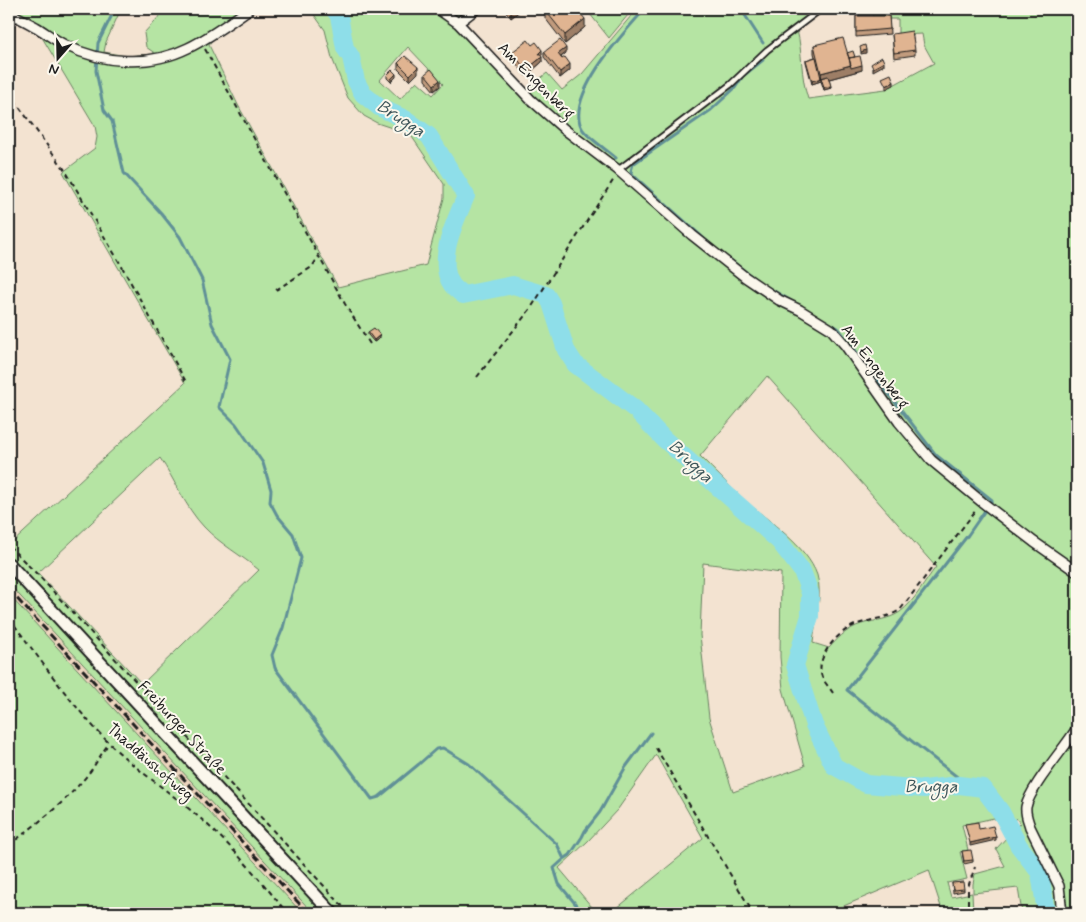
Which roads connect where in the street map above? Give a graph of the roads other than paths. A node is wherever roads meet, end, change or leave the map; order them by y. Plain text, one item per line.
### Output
1 (249, 9) edge
2 (438, 9) edge
3 (476, 9) edge
4 (821, 9) edge
5 (9, 13) edge
6 (458, 23) junction
7 (618, 170) junction
8 (9, 564) edge
9 (1077, 572) edge
10 (1077, 728) edge
11 (332, 913) edge
12 (1062, 913) edge

1 - 5 street
2 - 6 street, Am Engenberg
3 - 6 street
4 - 7 lane
6 - 7 street, Am Engenberg
7 - 9 street, Am Engenberg
8 - 11 street, Freiburger Straße
10 - 12 street

